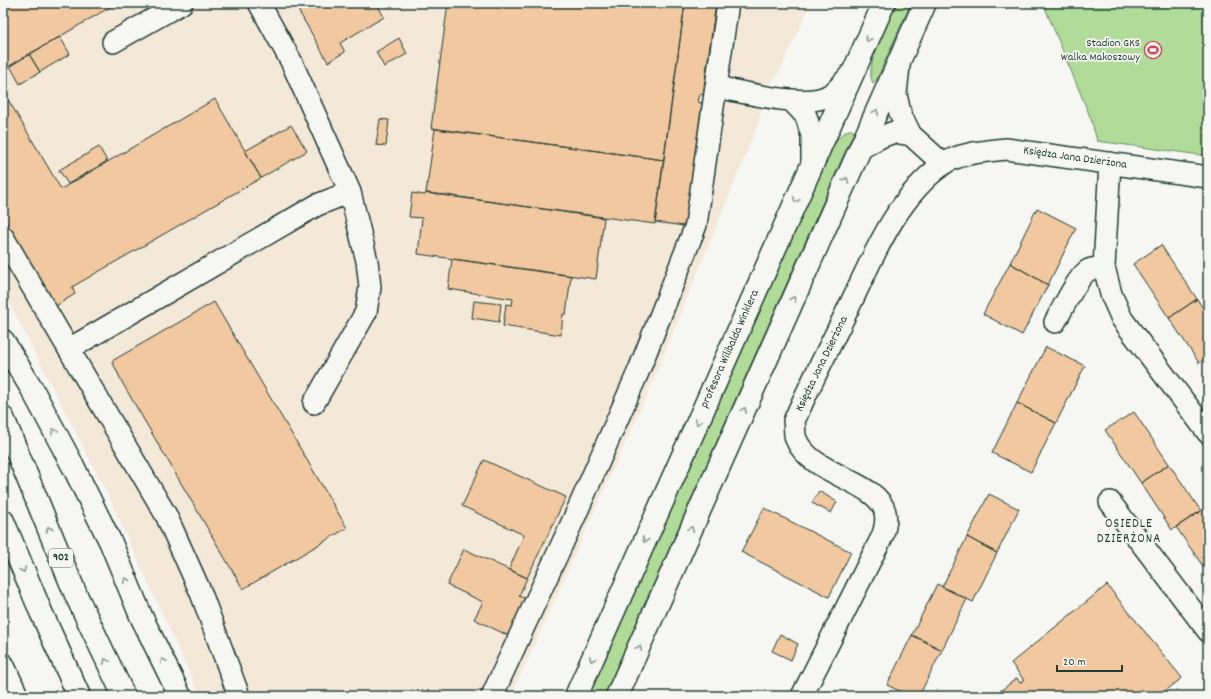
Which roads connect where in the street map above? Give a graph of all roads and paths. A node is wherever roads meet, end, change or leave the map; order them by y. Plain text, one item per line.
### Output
1 (182, 3) edge
2 (259, 3) edge
3 (728, 3) edge
4 (884, 3) edge
5 (925, 3) edge
6 (113, 42) dead end
7 (899, 60) junction
8 (853, 71) junction
9 (716, 88) junction
10 (792, 101) junction
11 (911, 135) junction
12 (860, 148) junction
13 (1110, 163) junction
14 (943, 164) junction
15 (812, 165) junction
16 (1208, 177) edge
17 (350, 192) junction
18 (3, 237) edge
19 (1104, 267) junction
20 (1055, 322) dead end
21 (3, 341) edge
22 (69, 349) junction
23 (314, 403) dead end
24 (3, 418) edge
25 (1208, 433) edge
26 (1110, 502) dead end
27 (3, 521) edge
28 (1208, 631) edge
29 (3, 665) edge
30 (17, 696) edge
31 (79, 696) edge
32 (124, 696) edge
33 (180, 696) edge
34 (239, 696) edge
35 (492, 696) edge
36 (576, 696) edge
37 (617, 696) edge
38 (802, 696) edge

1 - 6 street
2 - 17 street
3 - 9 street
4 -> 8 main road, profesora Wilibalda Winklera
5 - 7 main road
7 - 11 street
12 -> 7 main road
8 - 10 street
8 - 15 main road, profesora Wilibalda Winklera
9 - 10 street
9 - 35 street
10 - 15 street
11 - 12 street
11 - 14 street
37 -> 12 main road
13 - 14 street, Księdza Jana Dzierżona
13 - 16 street, Księdza Jana Dzierżona
13 - 19 street
14 - 38 street, Księdza Jana Dzierżona
15 -> 36 main road, profesora Wilibalda Winklera
17 - 22 street
17 - 23 street
18 - 22 street
19 - 20 street
19 - 25 street
33 -> 21 main road
22 - 34 street
32 -> 24 main road, 902
26 - 28 street
27 -> 31 main road
29 - 30 main road

